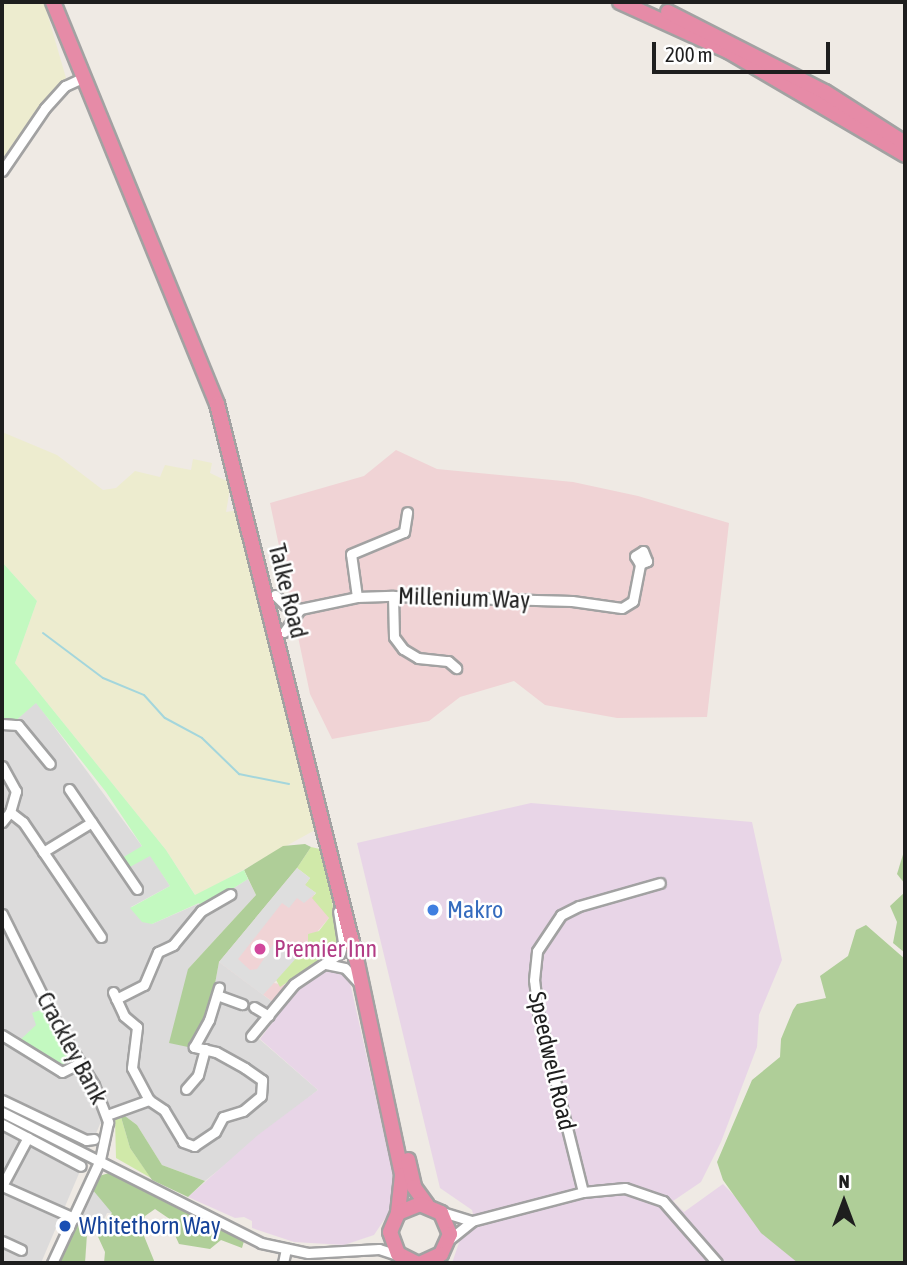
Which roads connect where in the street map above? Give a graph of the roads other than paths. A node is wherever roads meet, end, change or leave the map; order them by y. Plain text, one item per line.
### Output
1 (53, 2) edge
2 (62, 2) edge
3 (620, 2) edge
4 (645, 2) edge
5 (84, 77) junction
6 (905, 142) edge
7 (905, 155) edge
8 (2, 171) edge
9 (407, 512) dead end
10 (640, 564) dead end
11 (275, 596) junction
12 (393, 596) junction
13 (357, 597) junction
14 (300, 609) junction
15 (284, 632) junction
16 (456, 667) dead end
17 (2, 724) edge
18 (50, 764) dead end
19 (2, 766) edge
20 (69, 789) dead end
21 (10, 813) junction
22 (2, 822) edge
23 (92, 822) junction
24 (327, 839) junction
25 (43, 852) junction
26 (660, 883) dead end
27 (137, 889) dead end
28 (231, 894) dead end
29 (2, 914) edge
30 (101, 937) dead end
31 (324, 964) junction
32 (361, 985) junction
33 (242, 1004) dead end
34 (254, 1007) dead end
35 (269, 1016) junction
36 (2, 1035) edge
37 (251, 1035) dead end
38 (205, 1049) junction
39 (80, 1063) junction
40 (186, 1089) dead end
41 (2, 1100) edge
42 (149, 1100) junction
43 (2, 1112) edge
44 (107, 1115) junction
45 (2, 1124) edge
46 (28, 1137) junction
47 (94, 1139) dead end
48 (100, 1160) junction
49 (79, 1162) dead end
50 (2, 1186) edge
51 (583, 1192) junction
52 (433, 1207) junction
53 (74, 1218) junction
54 (394, 1220) junction
55 (472, 1221) junction
56 (2, 1241) edge
57 (286, 1249) junction
58 (20, 1250) dead end
59 (364, 1250) junction
60 (443, 1254) edge
61 (413, 1262) edge
62 (52, 1263) edge
63 (283, 1263) edge
64 (717, 1263) edge

1 - 5 highway, Talke Road
2 - 11 highway, Talke Road
3 - 7 highway
4 - 6 highway
5 - 8 street
5 - 24 highway, Talke Road
9 - 13 street
10 - 12 street, Millenium Way
11 - 14 street
11 - 15 highway, Talke Road
12 - 13 street, Millenium Way
12 - 16 street
13 - 14 street, Millenium Way
14 - 15 street
15 - 52 highway, Talke Road
17 - 18 street
19 - 21 street
20 - 23 street
21 - 22 street
21 - 25 street
23 - 25 street
23 - 27 street
24 - 31 street
24 - 32 highway, Talke Road
25 - 30 street
26 - 51 street, Speedwell Road
28 - 42 street
29 - 39 street, Crackley Bank
31 - 32 street
31 - 35 street
32 - 54 highway, Talke Road
33 - 38 street
34 - 35 street
35 - 37 street
36 - 39 street
38 - 40 street
38 - 42 street
39 - 44 street, Crackley Bank
41 - 47 street
42 - 44 street
43 - 48 street
44 - 48 street, Crackley Bank
45 - 46 street
46 - 49 street
46 - 50 street
48 - 53 street, Crackley Bank
48 - 57 street
50 - 53 street
51 - 55 street
51 - 64 street
52 - 54 highway
52 - 55 street
52 - 60 highway
53 - 62 street, Crackley Bank
54 - 59 street
54 - 61 highway
55 - 60 street
56 - 58 street
57 - 59 street
57 - 63 street
59 - 61 street
60 - 61 highway

